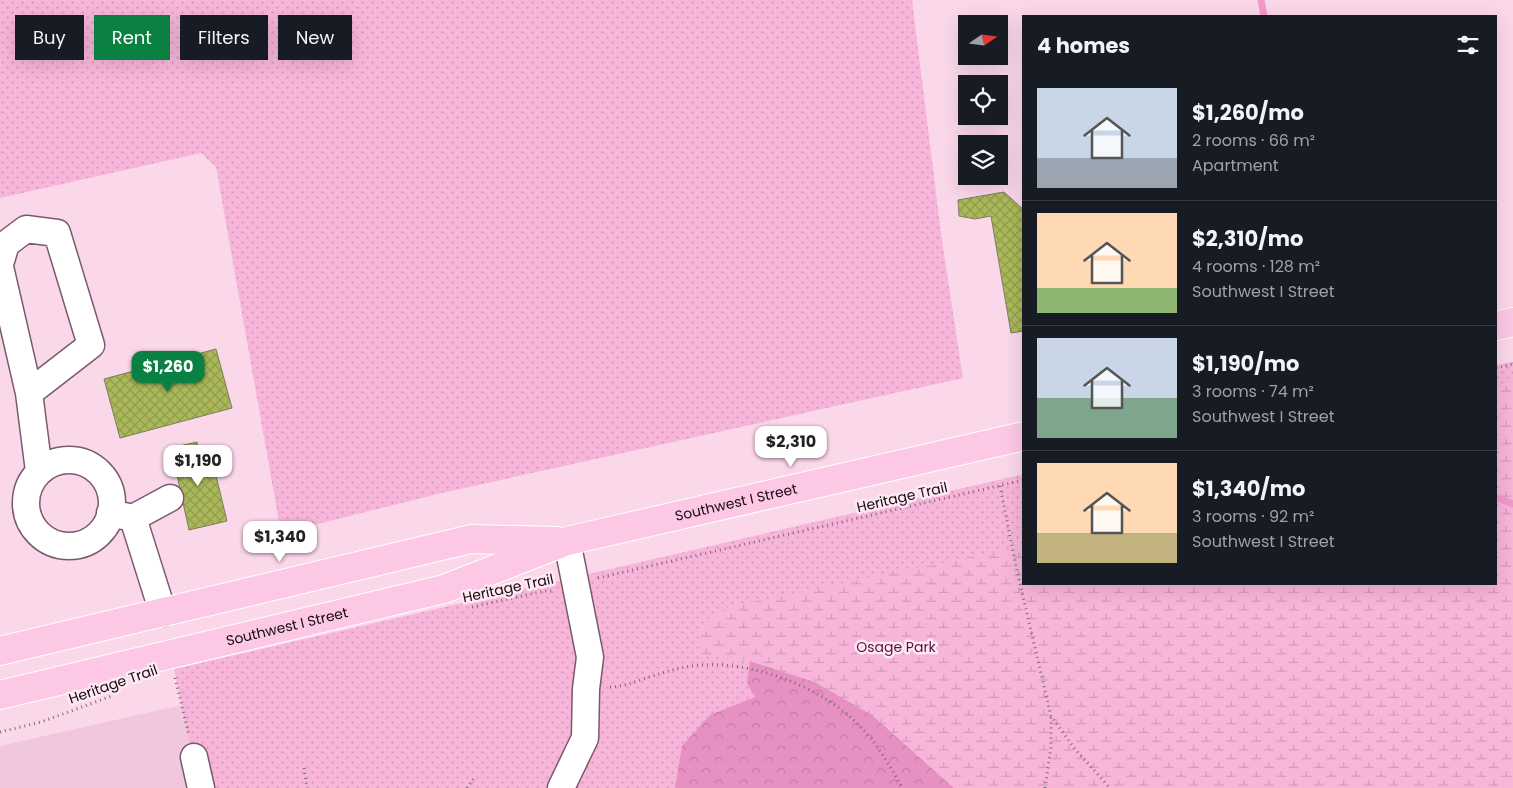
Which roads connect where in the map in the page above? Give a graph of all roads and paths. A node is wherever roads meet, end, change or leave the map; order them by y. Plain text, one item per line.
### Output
1 (0, 265) edge
2 (1513, 322) edge
3 (1497, 326) edge
4 (1513, 364) edge
5 (1497, 368) edge
6 (29, 393) junction
7 (1022, 436) edge
8 (39, 471) junction
9 (1022, 480) edge
10 (1000, 486) junction
11 (170, 498) dead end
12 (122, 515) junction
13 (567, 541) junction
14 (576, 583) junction
15 (467, 608) dead end
16 (163, 612) junction
17 (0, 652) edge
18 (167, 678) dead end
19 (586, 689) junction
20 (0, 695) edge
21 (114, 696) dead end
22 (1051, 716) junction
23 (0, 732) edge
24 (194, 757) joint
25 (304, 768) dead end
26 (475, 777) dead end
27 (201, 788) edge
28 (307, 788) edge
29 (467, 788) edge
30 (561, 788) edge
31 (902, 788) edge
32 (1046, 788) edge
33 (1110, 788) edge

1 - 6 lane
1 - 6 lane
2 - 3 main road
4 - 5 path
6 - 8 lane
7 - 13 main road, Southwest I Street
8 - 12 lane
8 - 12 lane
9 - 10 path, Heritage Trail
10 - 14 path, Heritage Trail
10 - 22 path
11 - 12 lane
12 - 16 lane
13 - 14 lane
13 - 16 main road, Southwest I Street
13 - 20 main road, Southwest I Street
14 - 15 path, Heritage Trail
14 - 19 lane
16 - 17 main road, Southwest I Street
18 - 24 path, Heritage Trail
19 - 30 lane
19 - 31 path
21 - 23 path, Heritage Trail
22 - 32 path
22 - 33 path
24 - 27 lane
25 - 28 path
26 - 29 path

